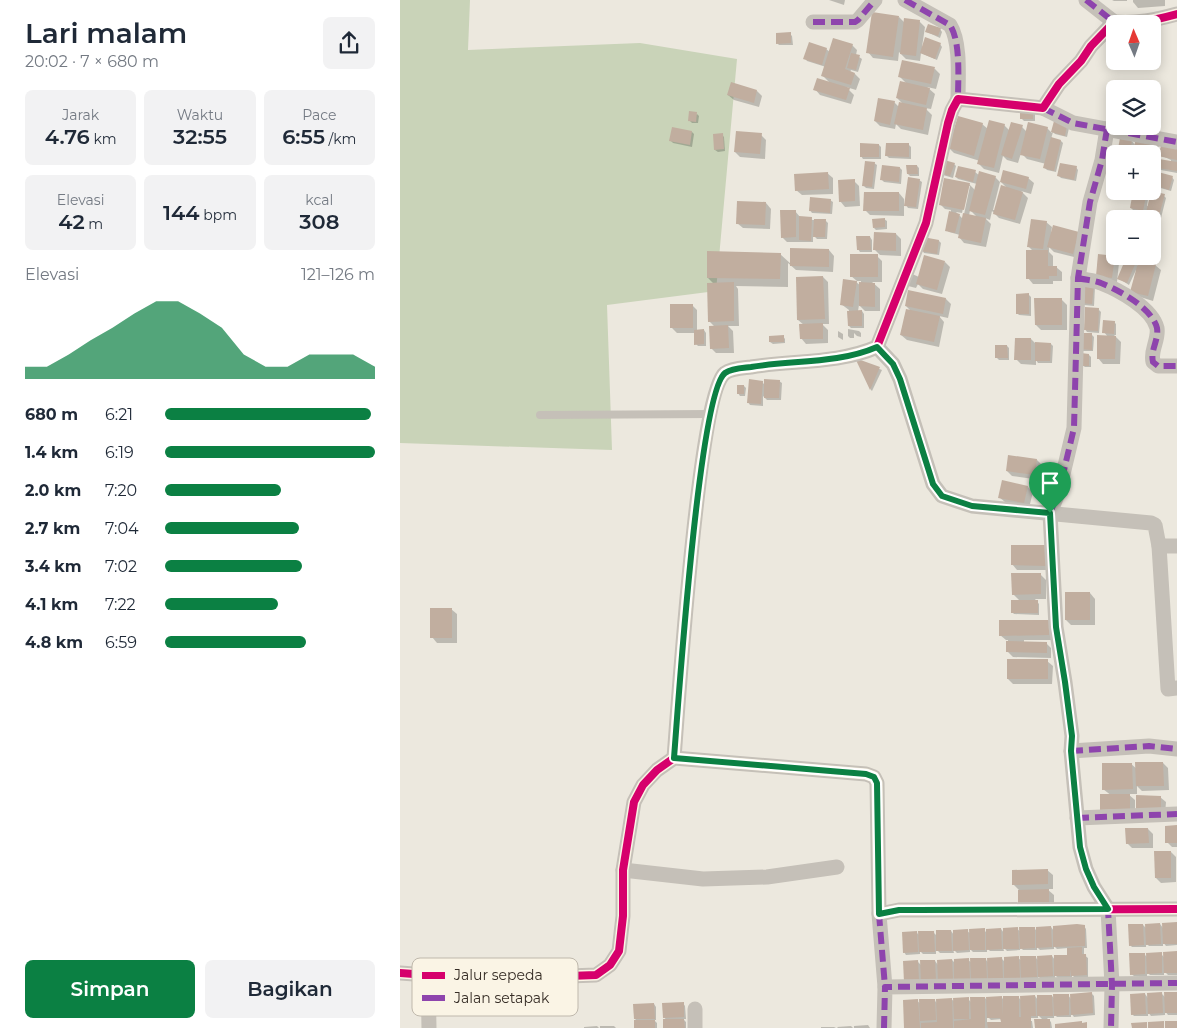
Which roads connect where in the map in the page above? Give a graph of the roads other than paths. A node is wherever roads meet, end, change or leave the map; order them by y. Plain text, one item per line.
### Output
1 (875, 0) edge
2 (905, 0) edge
3 (1086, 0) edge
4 (1177, 14) edge
5 (1106, 16) edge
6 (1161, 18) edge
7 (813, 22) dead end
8 (1106, 30) edge
9 (958, 99) junction
10 (1043, 108) junction
11 (1106, 130) edge
12 (1106, 135) edge
13 (1136, 135) edge
14 (1177, 142) edge
15 (1078, 278) junction
16 (877, 347) junction
17 (1177, 366) edge
18 (710, 414) junction
19 (540, 415) dead end
20 (1050, 513) junction
21 (1159, 546) junction
22 (1177, 546) edge
23 (1171, 615) edge
24 (1177, 688) edge
25 (1177, 749) edge
26 (1071, 751) junction
27 (674, 758) junction
28 (1177, 814) edge
29 (1077, 818) junction
30 (837, 867) dead end
31 (623, 870) junction
32 (1108, 909) junction
33 (1177, 909) edge
34 (879, 914) junction
35 (578, 975) edge
36 (1177, 983) edge
37 (1112, 984) junction
38 (885, 987) junction
39 (695, 1009) dead end
40 (695, 1028) edge
41 (884, 1028) edge
42 (1111, 1028) edge

1 - 7 street
2 - 9 street
3 - 5 street
4 - 6 street
8 - 10 street
9 - 10 street
9 - 16 street
10 - 11 street
12 - 15 street
13 - 14 street
15 - 17 street
15 - 20 street
16 - 18 street
16 - 20 street
18 - 19 lane
18 - 27 street
20 - 21 street
20 - 26 street
21 - 22 street
21 - 23 street
23 - 24 street
25 - 26 street
26 - 29 street
27 - 31 street
27 - 34 street
28 - 29 street
29 - 32 street
30 - 31 street
31 - 35 street
32 - 33 street
32 - 34 street
32 - 37 street
34 - 38 street
36 - 37 street
37 - 38 street
37 - 42 street
38 - 41 street
39 - 40 street

